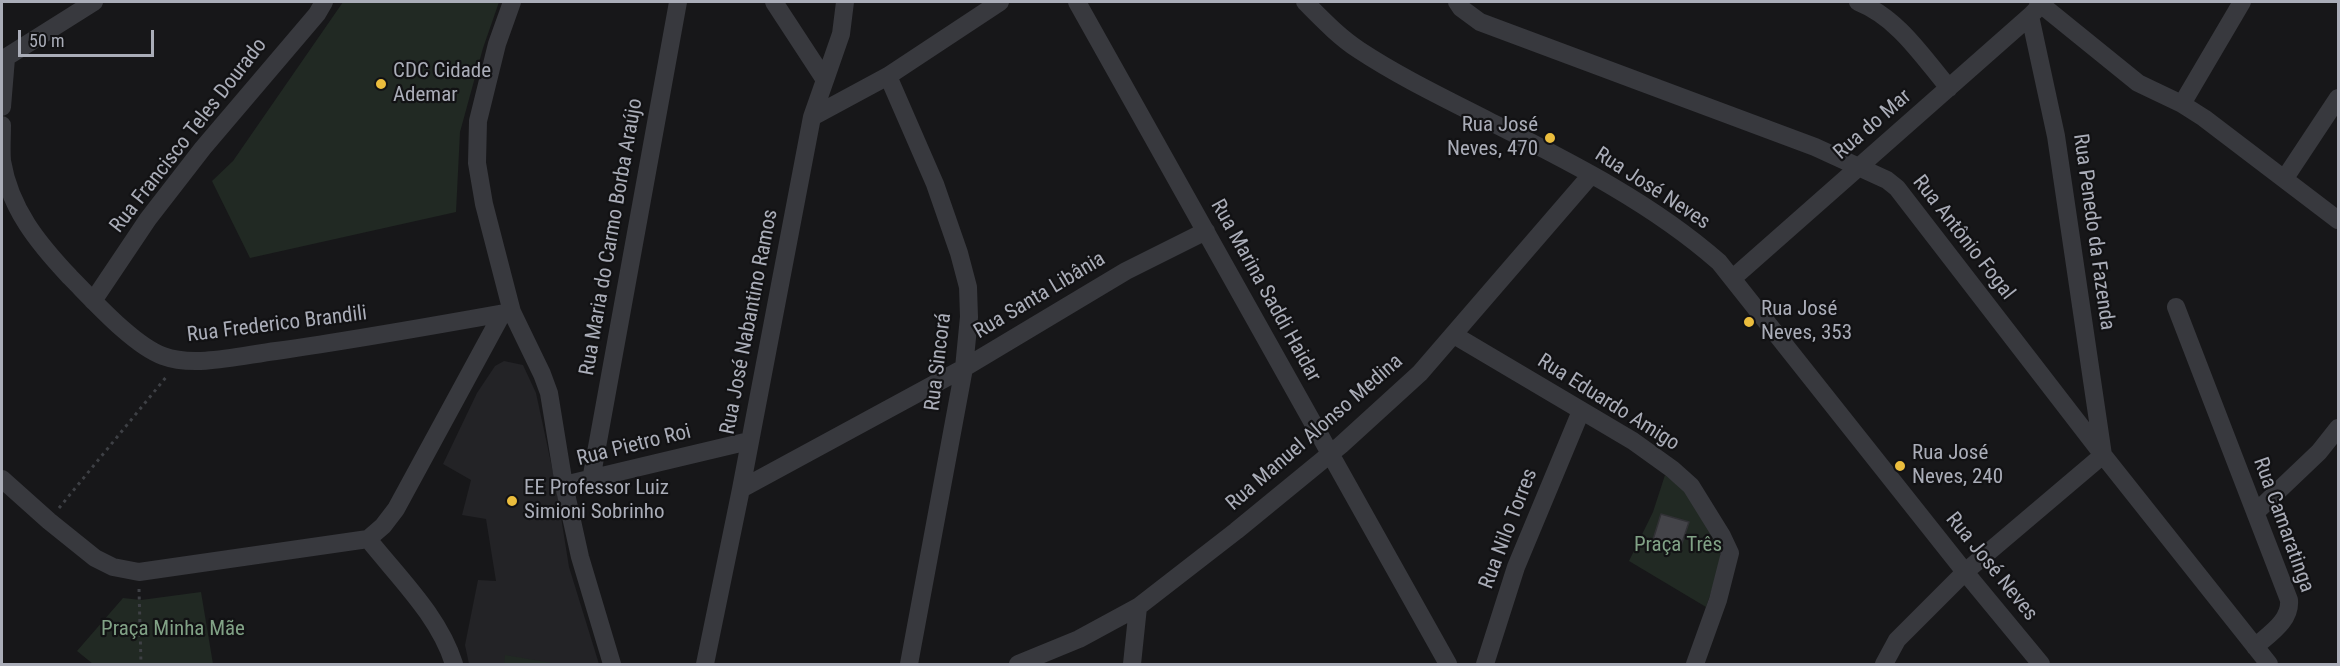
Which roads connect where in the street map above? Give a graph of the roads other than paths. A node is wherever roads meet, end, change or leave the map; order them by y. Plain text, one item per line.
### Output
1 (93, 2) edge
2 (512, 2) edge
3 (678, 2) edge
4 (774, 2) edge
5 (845, 2) edge
6 (1000, 2) edge
7 (1077, 2) edge
8 (1305, 2) edge
9 (1457, 2) edge
10 (1858, 2) edge
11 (2241, 2) edge
12 (316, 6) edge
13 (2039, 6) edge
14 (4, 59) edge
15 (888, 76) junction
16 (825, 80) junction
17 (1949, 88) junction
18 (2338, 98) edge
19 (2182, 104) junction
20 (2, 107) edge
21 (812, 117) junction
22 (2, 125) edge
23 (1859, 166) junction
24 (1591, 175) junction
25 (2285, 178) junction
26 (2338, 220) edge
27 (1206, 231) junction
28 (1733, 278) junction
29 (93, 301) junction
30 (2176, 307) dead end
31 (507, 313) junction
32 (1454, 335) junction
33 (964, 368) junction
34 (1581, 411) junction
35 (2338, 428) edge
36 (749, 441) junction
37 (1330, 454) junction
38 (2103, 455) junction
39 (2, 479) edge
40 (591, 480) junction
41 (564, 485) junction
42 (741, 489) junction
43 (2256, 512) junction
44 (368, 539) junction
45 (1965, 572) junction
46 (1138, 607) junction
47 (2255, 647) junction
48 (454, 664) edge
49 (612, 664) edge
50 (705, 664) edge
51 (909, 664) edge
52 (1018, 664) edge
53 (1132, 664) edge
54 (1448, 664) edge
55 (1485, 664) edge
56 (1695, 664) edge
57 (1884, 664) edge
58 (2041, 664) edge
59 (2269, 664) edge

1 - 14 street
2 - 31 street
3 - 40 street, Rua Maria do Carmo Borba Araújo
4 - 16 street
5 - 16 street, Rua José Nabantino Ramos
6 - 15 street
7 - 27 street, Rua Marina Saddi Haidar
8 - 24 street, Rua José Neves
9 - 23 street, Rua Antônio Fogal
10 - 17 street
11 - 19 street
12 - 29 street, Rua Francisco Teles Dourado
13 - 17 street, Rua do Mar
13 - 19 street
13 - 38 street, Rua Penedo da Fazenda
14 - 20 street
15 - 21 street
15 - 33 street, Rua Sincorá
16 - 21 street, Rua José Nabantino Ramos
17 - 23 street, Rua do Mar
18 - 25 street
19 - 25 street
21 - 36 street, Rua José Nabantino Ramos
22 - 29 street, Rua Frederico Brandili
23 - 28 street, Rua do Mar
23 - 38 street, Rua Antônio Fogal
24 - 28 street, Rua José Neves
24 - 32 street, Rua Manuel Alonso Medina
25 - 26 street
27 - 33 street, Rua Santa Libânia
27 - 37 street, Rua Marina Saddi Haidar
28 - 45 street, Rua José Neves
29 - 31 street, Rua Frederico Brandili
30 - 43 street, Rua Camaratinga
31 - 41 street
31 - 44 street
32 - 34 street, Rua Eduardo Amigo
32 - 37 street, Rua Manuel Alonso Medina
33 - 42 street, Rua Santa Libânia
33 - 51 street, Rua Sincorá
34 - 55 street, Rua Nilo Torres
34 - 56 street, Rua Eduardo Amigo
35 - 43 street
36 - 40 street, Rua Pietro Roi
36 - 42 street, Rua José Nabantino Ramos
37 - 46 street, Rua Manuel Alonso Medina
37 - 54 street, Rua Marina Saddi Haidar
38 - 45 street
38 - 47 street, Rua Antônio Fogal
39 - 44 street
40 - 41 street, Rua Pietro Roi
41 - 49 street
42 - 50 street, Rua José Nabantino Ramos
43 - 47 street, Rua Camaratinga
44 - 48 street
45 - 57 street
45 - 58 street, Rua José Neves
46 - 52 street, Rua Manuel Alonso Medina
46 - 53 street
47 - 59 street, Rua Antônio Fogal

